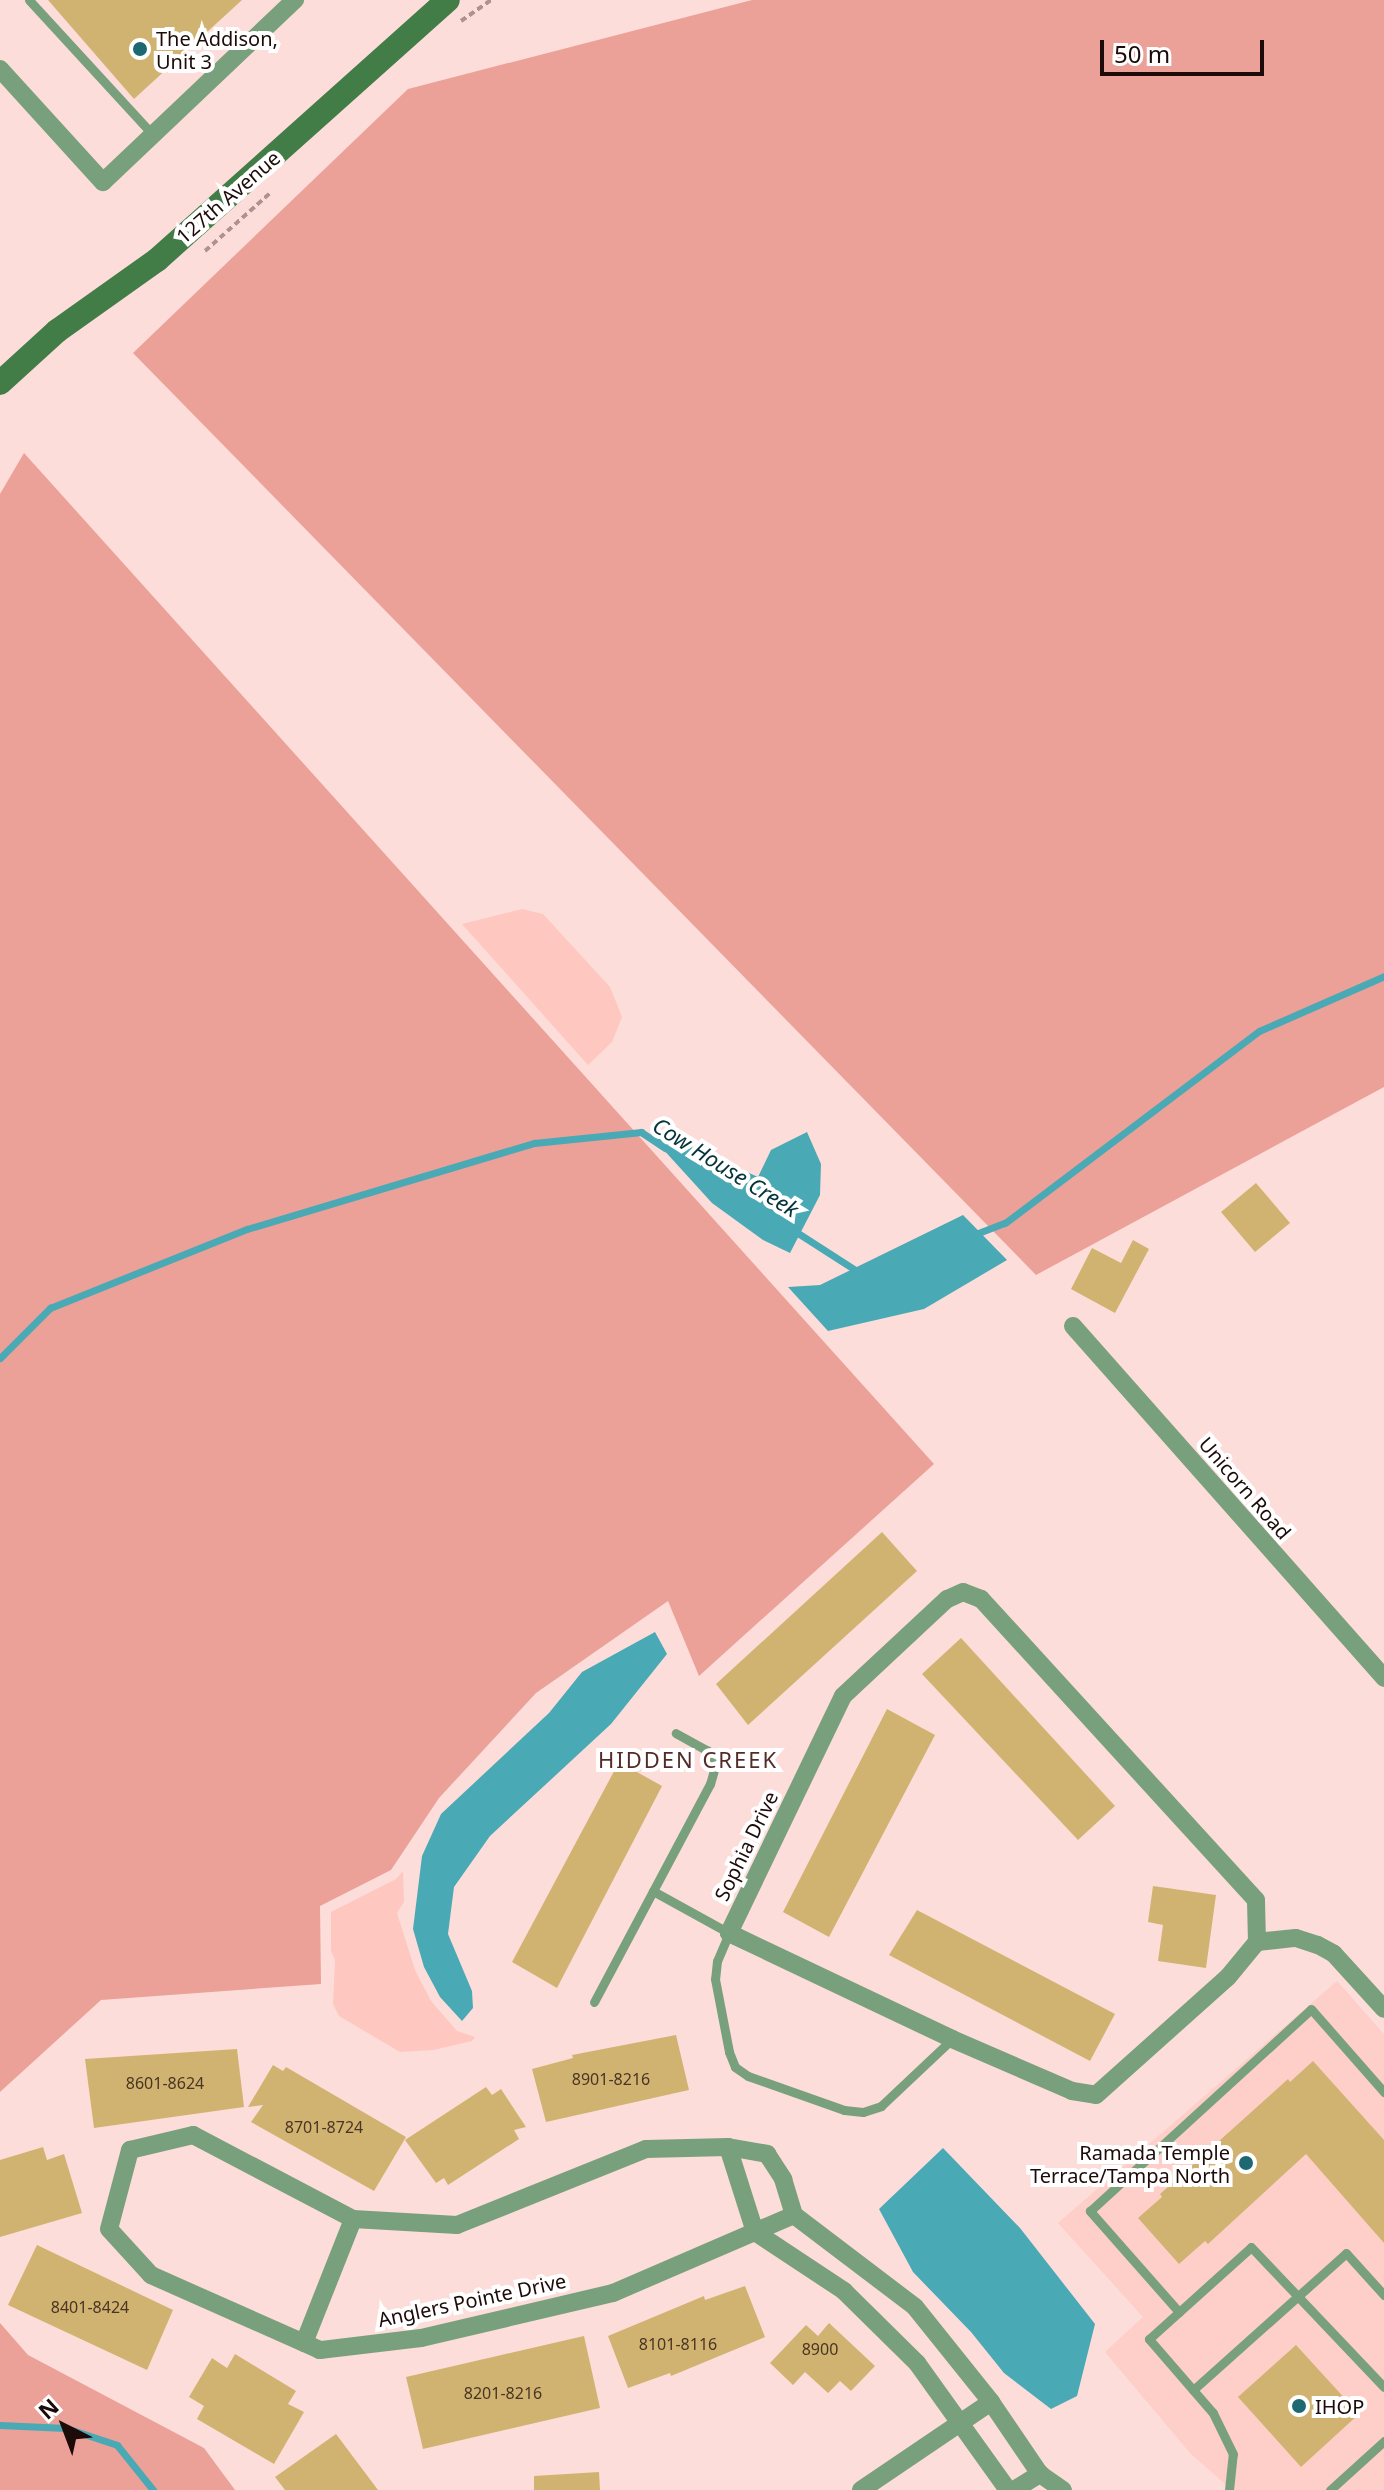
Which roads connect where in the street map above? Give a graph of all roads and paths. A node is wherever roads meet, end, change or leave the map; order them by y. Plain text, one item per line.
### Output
1 (29, 0) edge
2 (295, 0) edge
3 (448, 0) edge
4 (0, 69) edge
5 (153, 135) junction
6 (0, 383) edge
7 (1073, 1326) dead end
8 (1384, 1678) edge
9 (676, 1733) dead end
10 (653, 1891) junction
11 (729, 1933) junction
12 (1257, 1942) junction
13 (594, 2002) dead end
14 (1384, 2009) edge
15 (952, 2039) junction
16 (1384, 2092) edge
17 (728, 2147) junction
18 (794, 2215) junction
19 (353, 2219) junction
20 (755, 2232) junction
21 (864, 2266) junction
22 (844, 2291) junction
23 (1384, 2295) edge
24 (1298, 2296) junction
25 (1179, 2312) junction
26 (304, 2343) junction
27 (1384, 2387) edge
28 (1193, 2390) junction
29 (991, 2402) junction
30 (962, 2423) junction
31 (1384, 2441) edge
32 (1040, 2474) junction
33 (861, 2490) edge
34 (1008, 2490) edge
35 (1014, 2490) edge
36 (1063, 2490) edge
37 (1229, 2490) edge
38 (1330, 2490) edge

1 - 5 lane
2 - 5 street
3 - 6 street, 127th Avenue
4 - 5 street
7 - 8 street, Unicorn Road
9 - 10 lane
10 - 11 lane
10 - 13 lane
11 - 12 street, Sophia Drive
11 - 15 street, Sophia Drive
11 - 15 lane
12 - 14 street
12 - 15 street, Sophia Drive
16 - 25 lane
17 - 18 street, Anglers Pointe Drive
17 - 19 street, Anglers Pointe Drive
17 - 20 street
18 - 20 street, Anglers Pointe Drive
18 - 21 street
19 - 26 street
19 - 26 street, Anglers Pointe Drive
20 - 22 street
20 - 26 street, Anglers Pointe Drive
21 - 22 street
21 - 29 street
22 - 30 street
23 - 24 lane
24 - 25 lane
24 - 27 lane
24 - 28 lane
25 - 28 lane
28 - 37 lane
29 - 30 street
29 - 32 street
30 - 33 street
30 - 34 street
31 - 38 lane
32 - 35 street
32 - 36 street

